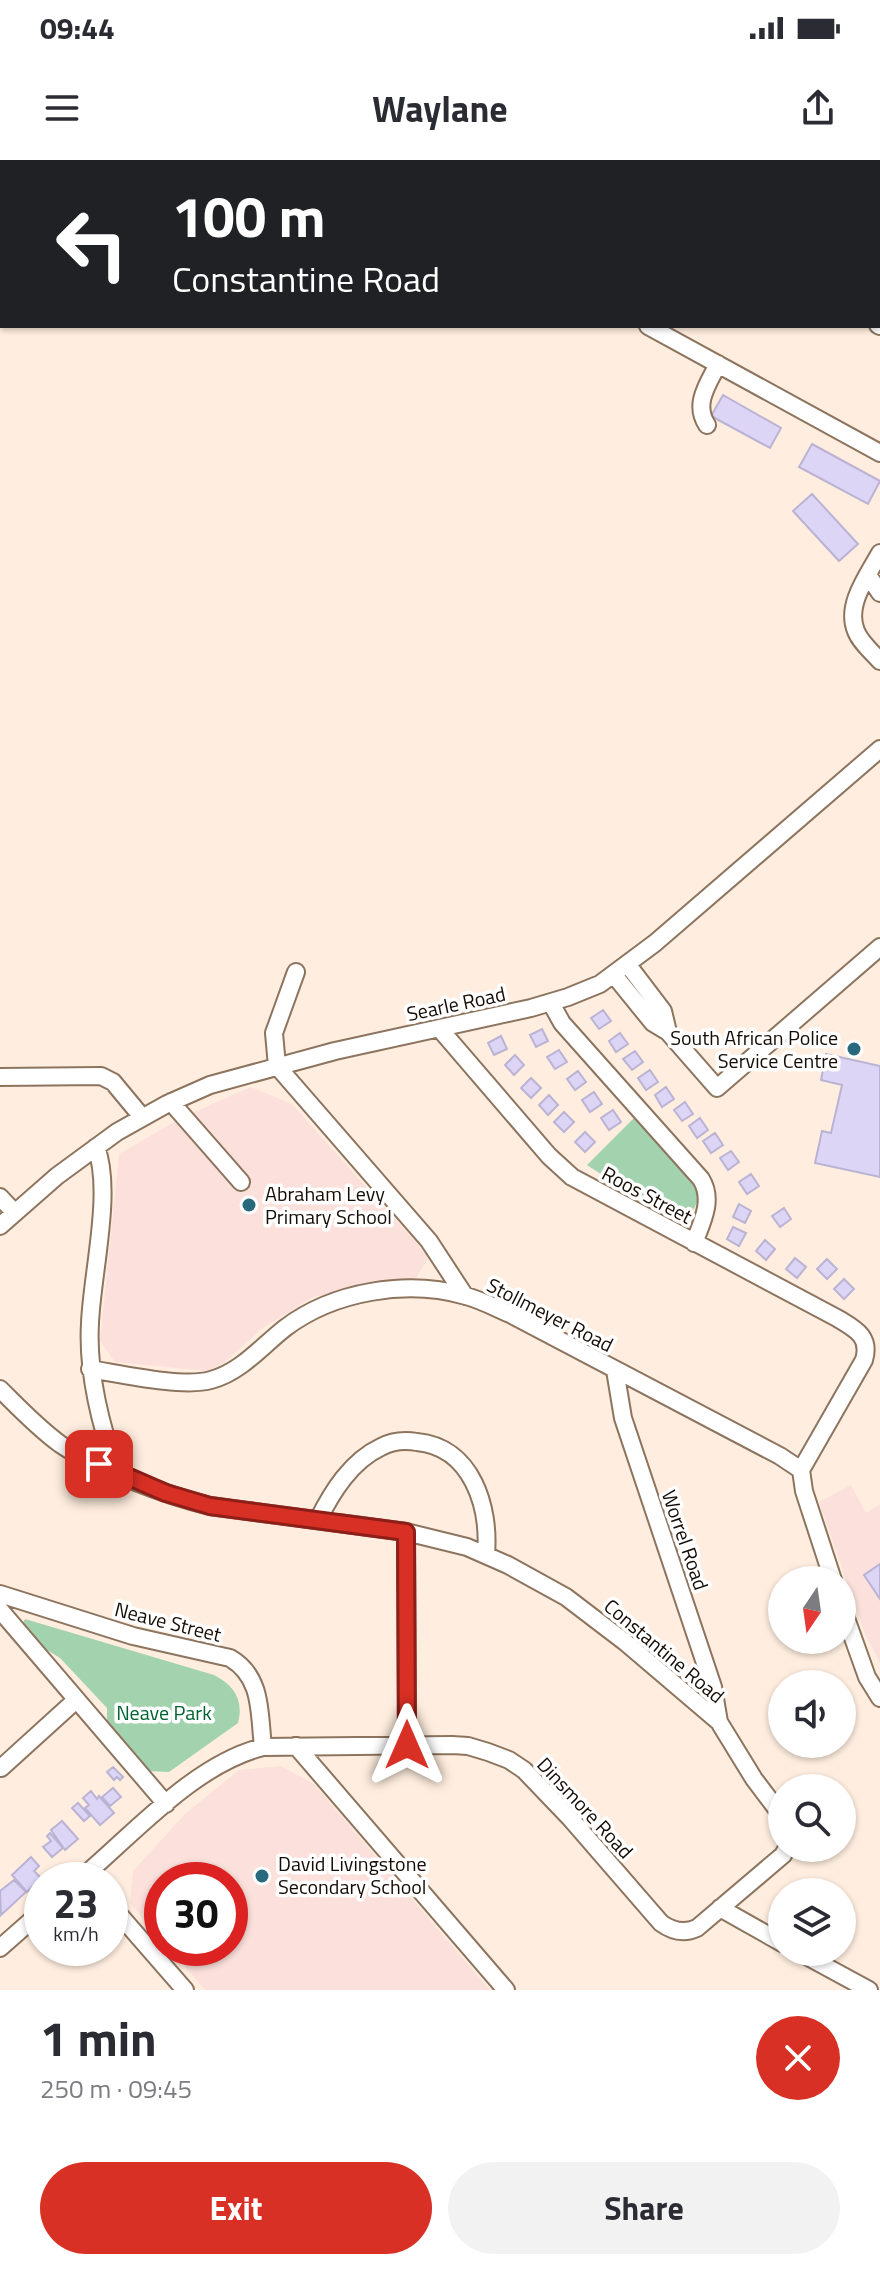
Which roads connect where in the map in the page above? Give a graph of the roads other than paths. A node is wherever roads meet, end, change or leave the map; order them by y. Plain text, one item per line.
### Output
1 (652, 328) edge
2 (718, 364) junction
3 (707, 425) dead end
4 (880, 453) edge
5 (880, 553) edge
6 (868, 575) junction
7 (880, 593) edge
8 (880, 661) edge
9 (880, 749) edge
10 (880, 947) edge
11 (621, 970) junction
12 (296, 972) dead end
13 (551, 1003) junction
14 (439, 1028) junction
15 (277, 1066) junction
16 (0, 1077) edge
17 (171, 1102) junction
18 (142, 1117) junction
19 (96, 1147) junction
20 (241, 1182) dead end
21 (0, 1197) edge
22 (15, 1213) junction
23 (0, 1226) edge
24 (694, 1243) junction
25 (465, 1296) junction
26 (90, 1369) junction
27 (615, 1370) junction
28 (0, 1389) edge
29 (801, 1470) junction
30 (117, 1472) junction
31 (318, 1520) junction
32 (406, 1532) junction
33 (486, 1554) junction
34 (828, 1566) edge
35 (0, 1594) edge
36 (0, 1610) edge
37 (856, 1646) edge
38 (880, 1698) edge
39 (76, 1700) junction
40 (719, 1722) junction
41 (407, 1745) junction
42 (296, 1746) junction
43 (263, 1747) junction
44 (1, 1768) edge
45 (768, 1798) edge
46 (166, 1804) junction
47 (103, 1862) edge
48 (775, 1862) edge
49 (720, 1908) junction
50 (128, 1925) edge
51 (24, 1927) edge
52 (768, 1935) edge
53 (0, 1948) edge
54 (825, 1966) edge
55 (185, 1990) edge
56 (506, 1990) edge
57 (869, 1990) edge

1 - 2 street
2 - 3 street
2 - 4 street
5 - 6 street
6 - 7 street
6 - 8 street
9 - 11 street, Searle Road
10 - 11 street
11 - 13 street, Searle Road
12 - 15 street
13 - 14 street, Searle Road
13 - 24 street
14 - 15 street, Searle Road
14 - 24 street, Roos Street
15 - 17 street, Searle Road
15 - 25 street
16 - 18 street
17 - 18 street, Searle Road
17 - 20 street
18 - 19 street, Searle Road
19 - 22 street, Searle Road
19 - 26 street
21 - 22 street
22 - 23 street, Searle Road
24 - 29 street, Roos Street
25 - 26 street, Stollmeyer Road
25 - 27 street, Stollmeyer Road
26 - 30 street
27 - 29 street, Stollmeyer Road
27 - 40 street, Worrel Road
28 - 30 street, Constantine Road
29 - 34 street
30 - 31 street, Constantine Road
31 - 32 street, Constantine Road
31 - 33 street
32 - 33 street, Constantine Road
32 - 41 street
33 - 40 street, Constantine Road
35 - 43 street, Neave Street
36 - 39 street
37 - 38 street
39 - 44 street
39 - 46 street
40 - 45 street, Constantine Road
41 - 42 street, Dinsmore Road
41 - 49 street, Dinsmore Road
42 - 43 street, Dinsmore Road
42 - 56 street
43 - 46 street, Dinsmore Road
46 - 47 street, Dinsmore Road
48 - 49 street
49 - 52 street
50 - 55 street
51 - 53 street
54 - 57 street

